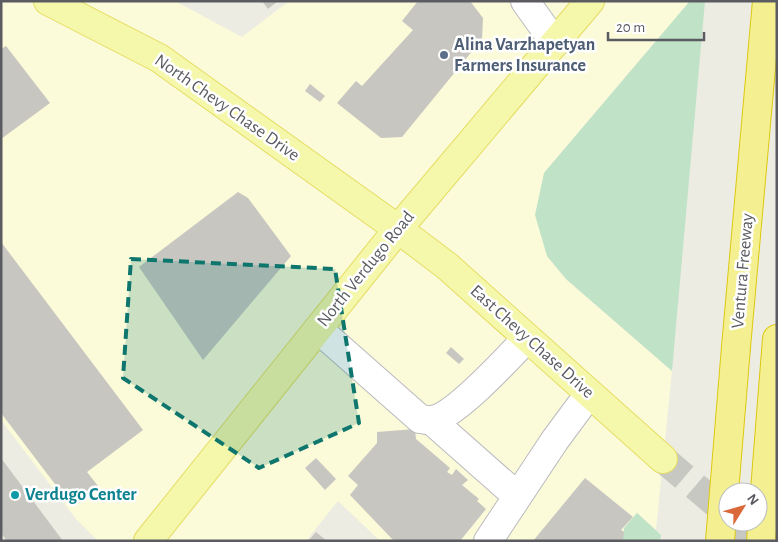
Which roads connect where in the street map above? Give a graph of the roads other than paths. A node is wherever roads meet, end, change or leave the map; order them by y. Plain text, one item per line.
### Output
1 (48, 1) edge
2 (525, 1) edge
3 (590, 1) edge
4 (767, 1) edge
5 (555, 43) junction
6 (398, 229) junction
7 (318, 329) junction
8 (527, 338) junction
9 (777, 339) edge
10 (589, 394) junction
11 (431, 420) junction
12 (663, 458) tunnel mouth
13 (518, 496) junction
14 (148, 541) edge
15 (488, 541) edge
16 (720, 541) edge
17 (760, 541) edge

1 - 6 main road, North Chevy Chase Drive
2 - 5 street
3 - 5 main road, North Verdugo Road
4 - 16 highway, Ventura Freeway, bridge
5 - 6 main road, North Verdugo Road
6 - 7 main road, North Verdugo Road
6 - 8 main road, East Chevy Chase Drive
7 - 11 street
7 - 14 main road, North Verdugo Road
8 - 10 main road, East Chevy Chase Drive
8 - 11 street
9 - 17 highway
10 - 12 main road, East Chevy Chase Drive
10 - 13 street
11 - 13 street
13 - 15 street

